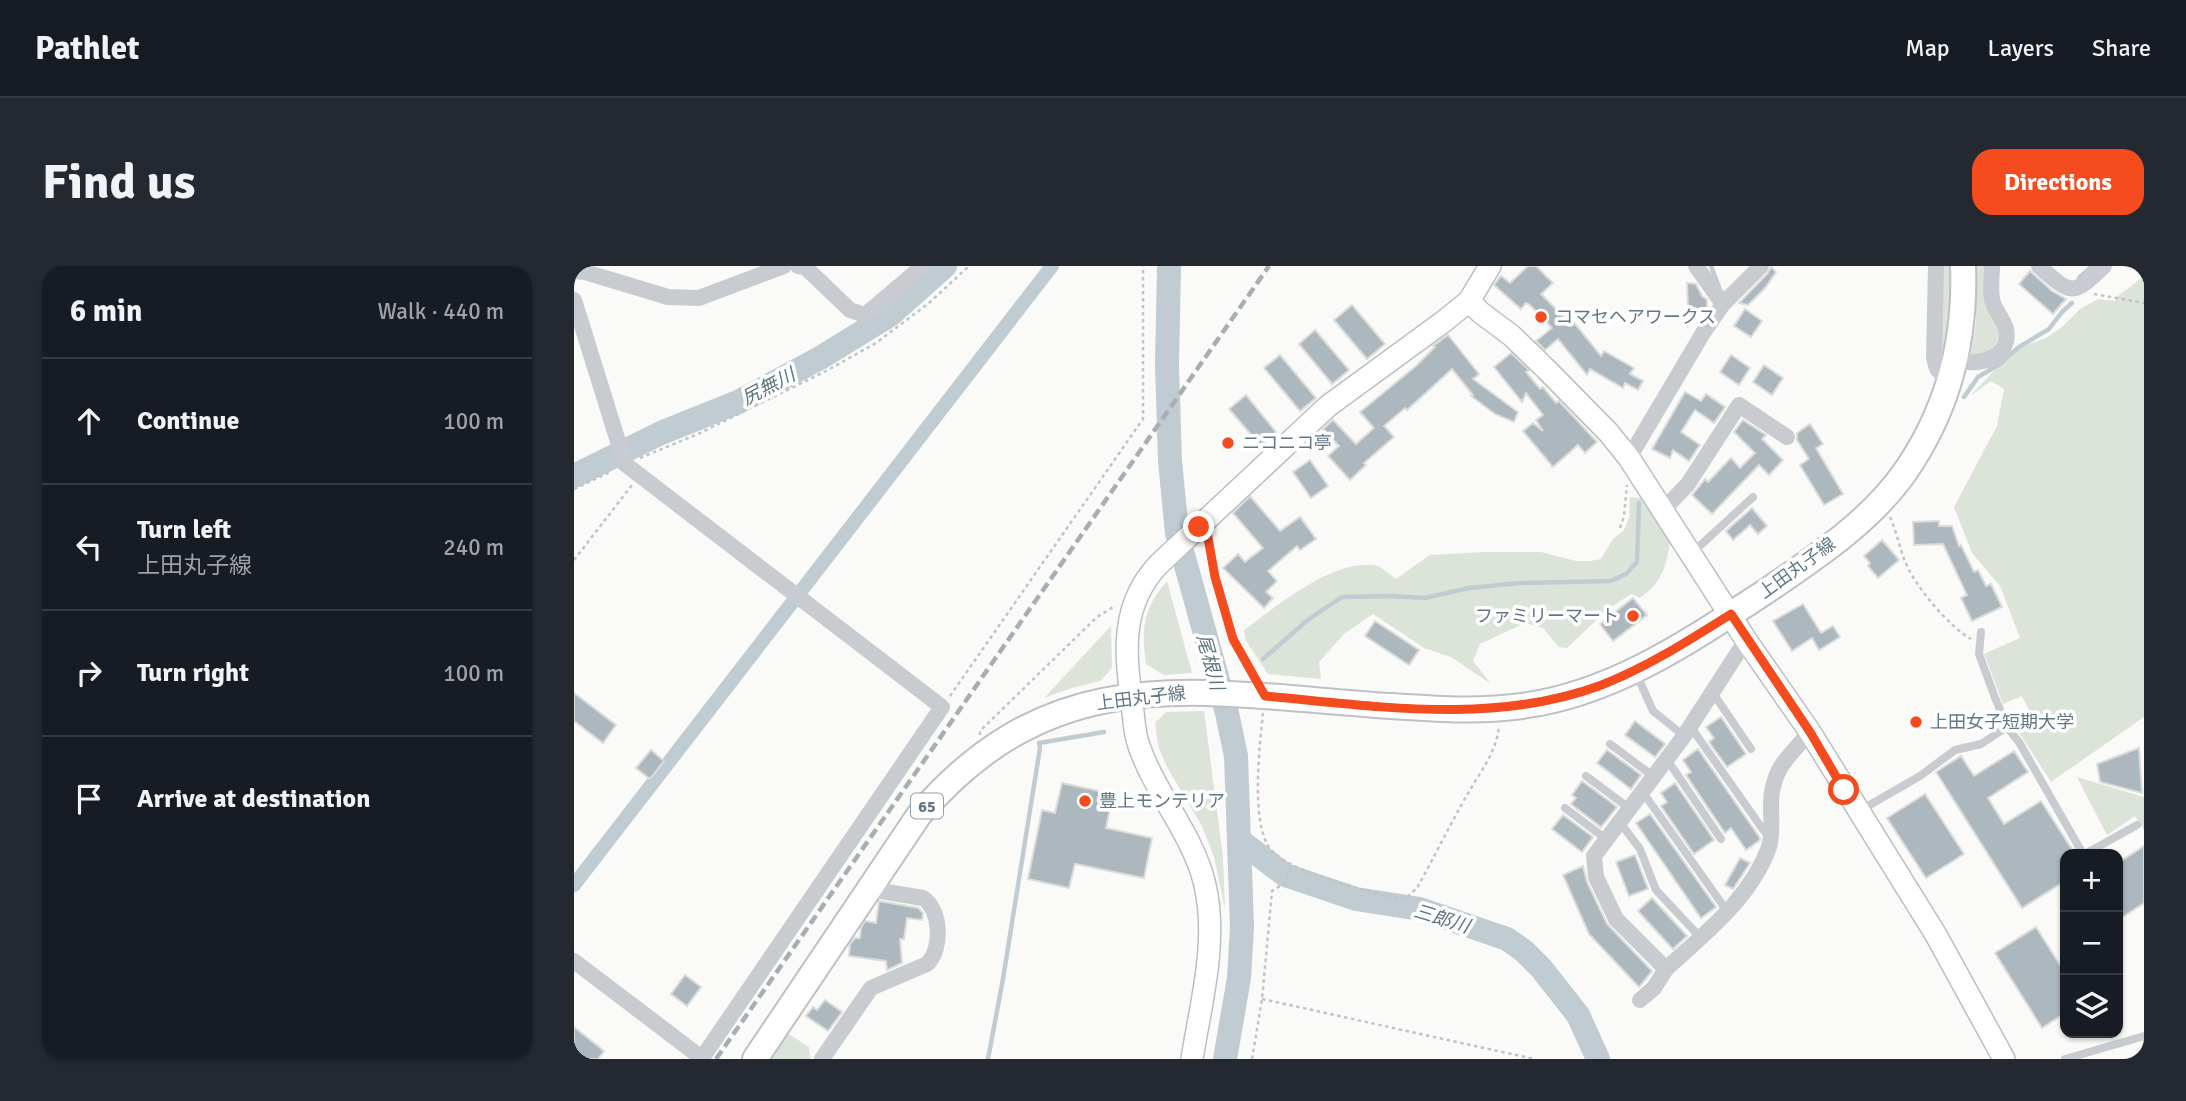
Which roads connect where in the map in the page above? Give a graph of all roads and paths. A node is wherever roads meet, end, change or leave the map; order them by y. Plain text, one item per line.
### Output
1 (783, 266) edge
2 (804, 266) edge
3 (923, 266) edge
4 (969, 266) edge
5 (1143, 266) edge
6 (1490, 266) edge
7 (1696, 266) edge
8 (1761, 266) edge
9 (1936, 266) edge
10 (1964, 266) edge
11 (1992, 266) edge
12 (2039, 266) edge
13 (2104, 266) edge
14 (583, 270) edge
15 (2078, 288) junction
16 (574, 300) edge
17 (1469, 301) junction
18 (2144, 303) edge
19 (1723, 304) junction
20 (1953, 370) junction
21 (1787, 437) dead end
22 (1631, 462) junction
23 (624, 463) junction
24 (640, 475) junction
25 (574, 489) edge
26 (1753, 497) dead end
27 (1663, 510) junction
28 (1888, 514) dead end
29 (1202, 524) junction
30 (1620, 528) dead end
31 (1691, 554) junction
32 (574, 560) edge
33 (1120, 608) dead end
34 (1731, 614) junction
35 (1981, 632) dead end
36 (1746, 640) junction
37 (1980, 643) junction
38 (1634, 671) junction
39 (1713, 693) junction
40 (1131, 696) junction
41 (1259, 696) junction
42 (942, 707) junction
43 (1499, 708) junction
44 (2007, 727) junction
45 (1687, 731) junction
46 (1810, 732) junction
47 (980, 738) dead end
48 (1610, 744) dead end
49 (1751, 749) dead end
50 (1666, 758) junction
51 (1586, 776) dead end
52 (1653, 776) junction
53 (1642, 791) junction
54 (1565, 808) dead end
55 (1858, 811) junction
56 (1624, 815) junction
57 (2137, 825) dead end
58 (1606, 839) junction
59 (1721, 839) dead end
60 (1771, 841) junction
61 (2081, 849) edge
62 (2093, 849) edge
63 (1293, 865) junction
64 (869, 889) junction
65 (1727, 912) junction
66 (1701, 938) junction
67 (574, 961) edge
68 (1666, 969) junction
69 (1262, 999) junction
70 (1640, 1000) dead end
71 (2144, 1036) edge
72 (702, 1058) edge
73 (755, 1059) edge
74 (822, 1059) edge
75 (1192, 1059) edge
76 (1252, 1059) edge
77 (1534, 1059) edge
78 (2004, 1059) edge
79 (2065, 1059) edge

1 - 14 street
2 - 3 street
4 - 23 path
5 - 42 path
6 - 17 street
7 - 19 street
8 - 19 street
9 - 20 street
10 - 20 main road, 上田丸子線 / 65
11 - 20 street
12 - 15 street
13 - 15 street
15 - 18 path
16 - 23 street
17 - 22 street
17 - 29 street
19 - 22 street
20 - 34 main road, 上田丸子線 / 65
21 - 27 street
22 - 27 street
22 - 30 path
23 - 24 street
23 - 25 path
24 - 32 path
24 - 42 street
26 - 31 lane
27 - 31 street
28 - 37 path
29 - 40 street
29 - 41 path
31 - 34 street
33 - 47 path
34 - 36 street
34 - 38 main road, 上田丸子線 / 65
35 - 37 lane
36 - 39 street
36 - 46 street
37 - 44 lane
38 - 43 main road, 上田丸子線 / 65
38 - 45 lane
39 - 45 street
39 - 49 lane
40 - 41 main road, 上田丸子線 / 65
40 - 64 main road, 上田丸子線 / 65
40 - 75 street
41 - 43 main road, 上田丸子線 / 65
41 - 63 path
42 - 72 street
43 - 63 path
44 - 55 lane
44 - 61 lane
45 - 50 street
45 - 60 lane
46 - 55 street
46 - 60 street
48 - 52 lane
50 - 52 street
50 - 59 lane
51 - 56 lane
52 - 53 street
53 - 56 street
53 - 65 lane
54 - 58 lane
55 - 78 street
56 - 58 street
56 - 66 lane
57 - 62 lane
58 - 68 street
60 - 65 street
63 - 69 path
64 - 73 main road, 上田丸子線 / 65
64 - 74 street
65 - 66 street
66 - 68 street
67 - 72 street
68 - 70 street
69 - 76 path
69 - 77 path
71 - 79 lane

